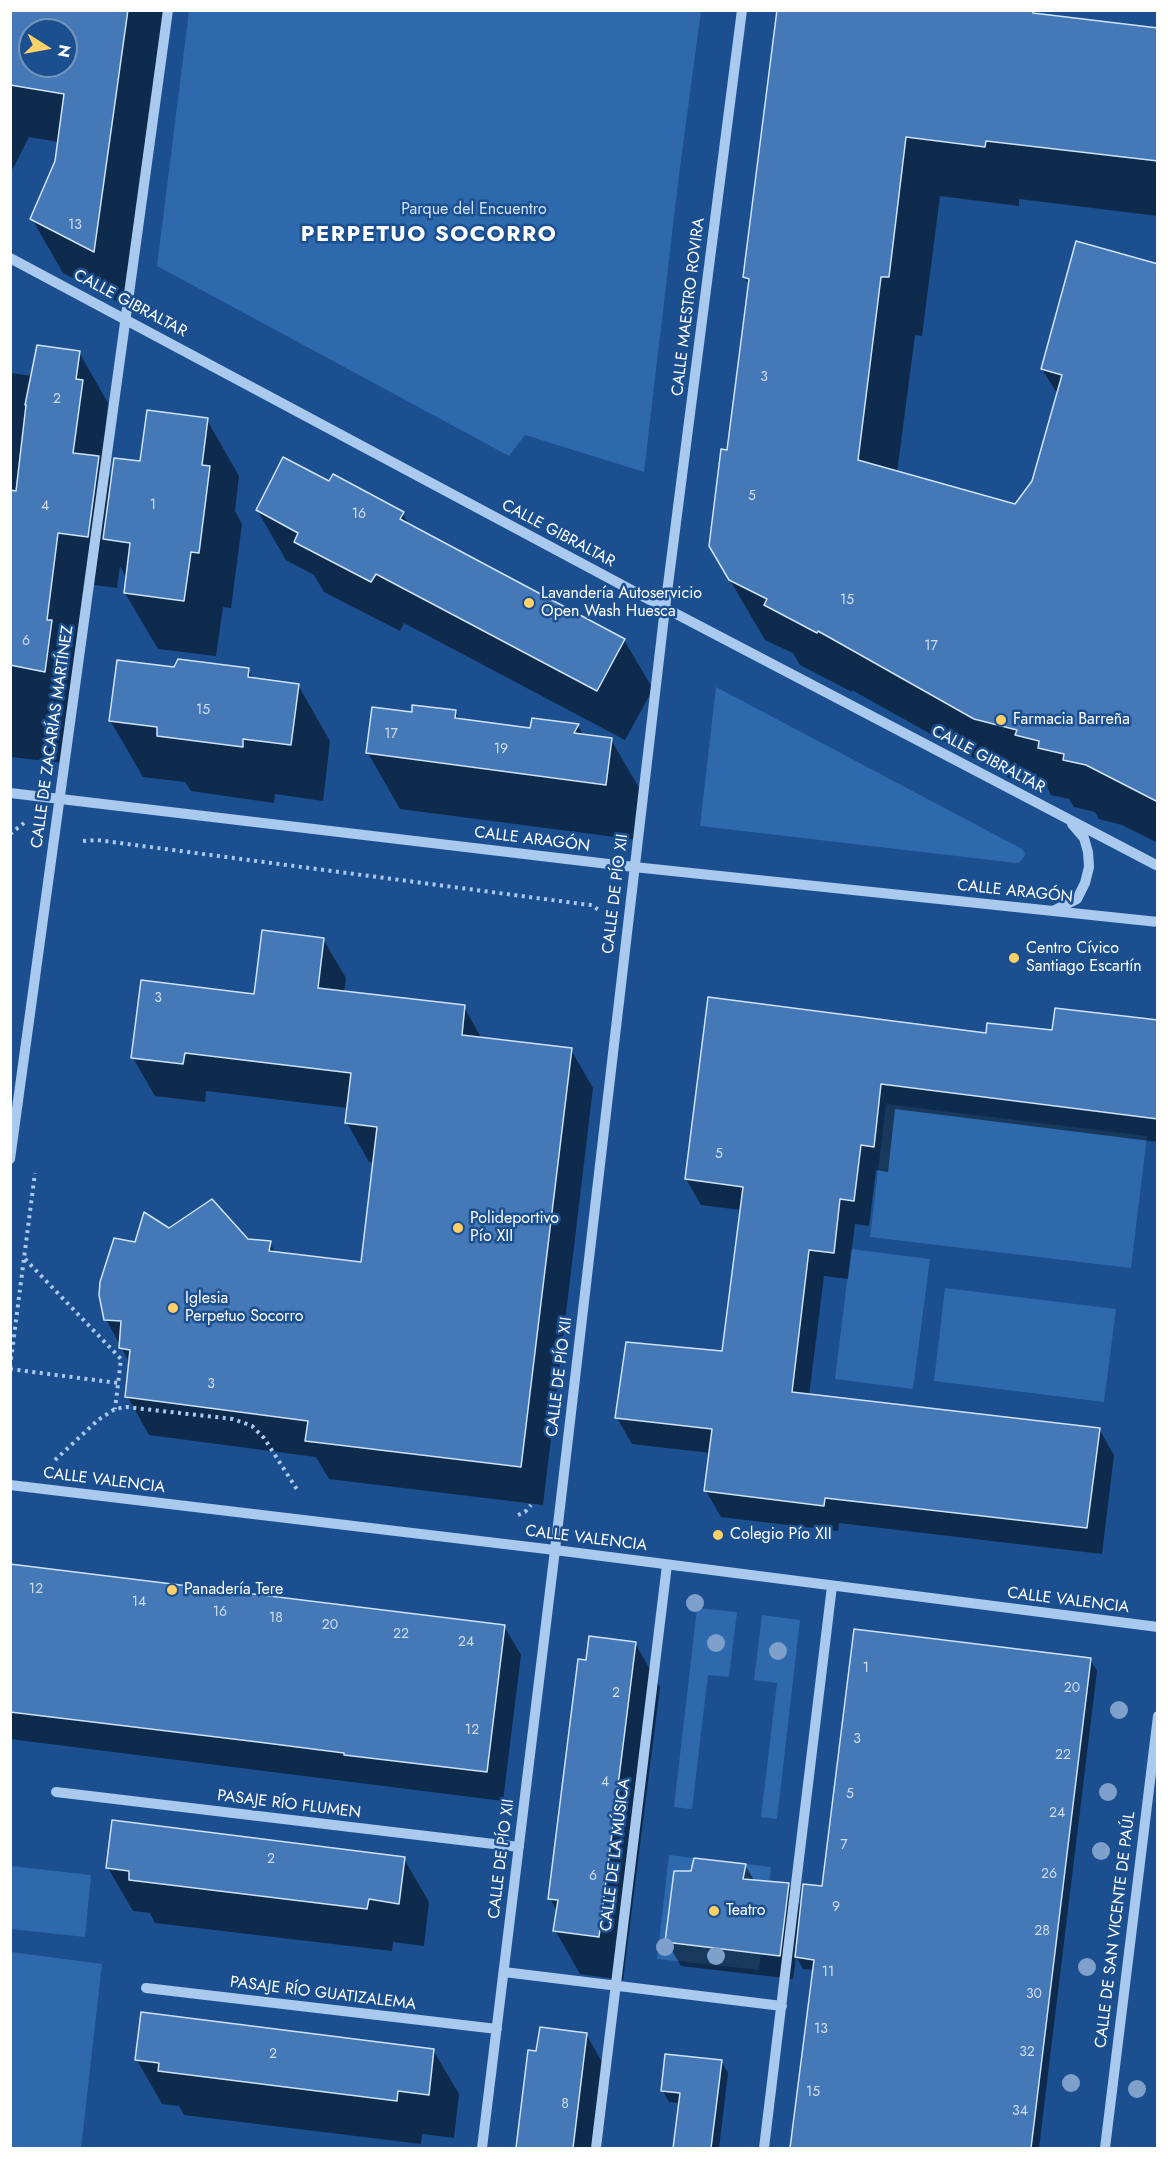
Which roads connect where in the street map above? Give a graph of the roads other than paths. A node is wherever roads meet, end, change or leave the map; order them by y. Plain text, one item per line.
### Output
1 (168, 10) edge
2 (742, 10) edge
3 (10, 258) edge
4 (126, 319) junction
5 (665, 608) junction
6 (10, 794) edge
7 (59, 799) junction
8 (1062, 816) junction
9 (1158, 866) edge
10 (634, 867) junction
11 (1052, 911) junction
12 (1158, 922) edge
13 (10, 1159) edge
14 (10, 1485) edge
15 (555, 1550) junction
16 (667, 1565) junction
17 (832, 1586) junction
18 (1158, 1627) edge
19 (1158, 1716) edge
20 (56, 1792) dead end
21 (519, 1847) junction
22 (504, 1972) junction
23 (616, 1986) junction
24 (146, 1988) dead end
25 (782, 2006) junction
26 (497, 2029) junction
27 (482, 2148) edge
28 (596, 2148) edge
29 (764, 2148) edge
30 (1105, 2148) edge

1 - 4 street, CALLE DE ZACARÍAS MARTÍNEZ
2 - 5 street, CALLE MAESTRO ROVIRA
3 - 4 street, CALLE GIBRALTAR
4 - 5 street, CALLE GIBRALTAR
4 - 7 street, CALLE DE ZACARÍAS MARTÍNEZ
5 - 8 street, CALLE GIBRALTAR
5 - 10 street, CALLE DE PÍO XII
6 - 7 street, CALLE ARAGÓN
7 - 10 street, CALLE ARAGÓN
7 - 13 street, CALLE DE ZACARÍAS MARTÍNEZ
8 - 9 street, CALLE GIBRALTAR
8 - 11 street
10 - 11 street, CALLE ARAGÓN
10 - 15 street, CALLE DE PÍO XII
11 - 12 street, CALLE ARAGÓN
14 - 15 street, CALLE VALENCIA
15 - 16 street, CALLE VALENCIA
15 - 21 street, CALLE DE PÍO XII
16 - 17 street, CALLE VALENCIA
16 - 23 street, CALLE DE LA MÚSICA
17 - 18 street, CALLE VALENCIA
17 - 25 street
19 - 30 street, CALLE DE SAN VICENTE DE PAÚL
20 - 21 street, PASAJE RÍO FLUMEN
21 - 22 street, CALLE DE PÍO XII
22 - 23 street
22 - 26 street, CALLE DE PÍO XII
23 - 25 street
23 - 28 street, CALLE DE LA MÚSICA
24 - 26 street, PASAJE RÍO GUATIZALEMA
25 - 29 street
26 - 27 street, CALLE DE PÍO XII

